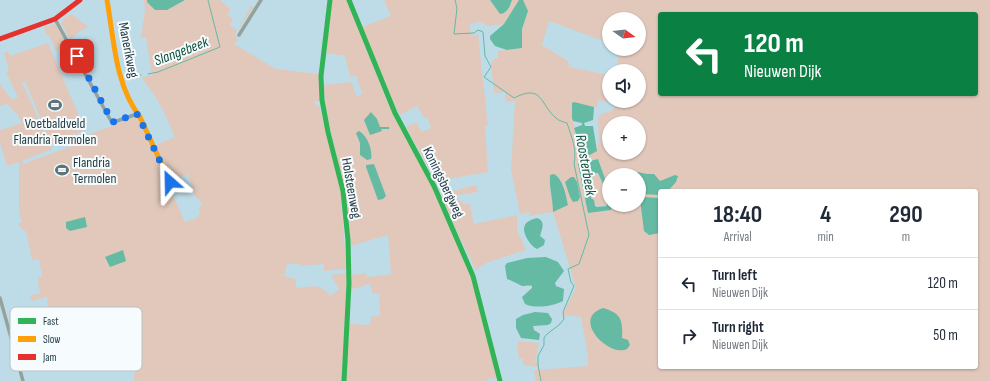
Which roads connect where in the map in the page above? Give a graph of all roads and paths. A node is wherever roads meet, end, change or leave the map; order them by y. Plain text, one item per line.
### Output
1 (80, 0) edge
2 (107, 0) edge
3 (261, 0) edge
4 (330, 0) edge
5 (349, 0) edge
6 (55, 19) junction
7 (239, 35) dead end
8 (0, 39) edge
9 (136, 114) junction
10 (173, 189) dead end
11 (0, 298) edge
12 (10, 336) edge
13 (19, 371) edge
14 (22, 381) edge
15 (344, 381) edge
16 (500, 381) edge

1 - 6 street
2 - 9 street, Manerikweg
3 - 7 street
4 - 15 street, Holsteenweg
5 - 16 street, Koningsbergweg
6 - 8 street
6 - 9 street
9 - 10 street, Manerikweg
11 - 12 street
13 - 14 street

